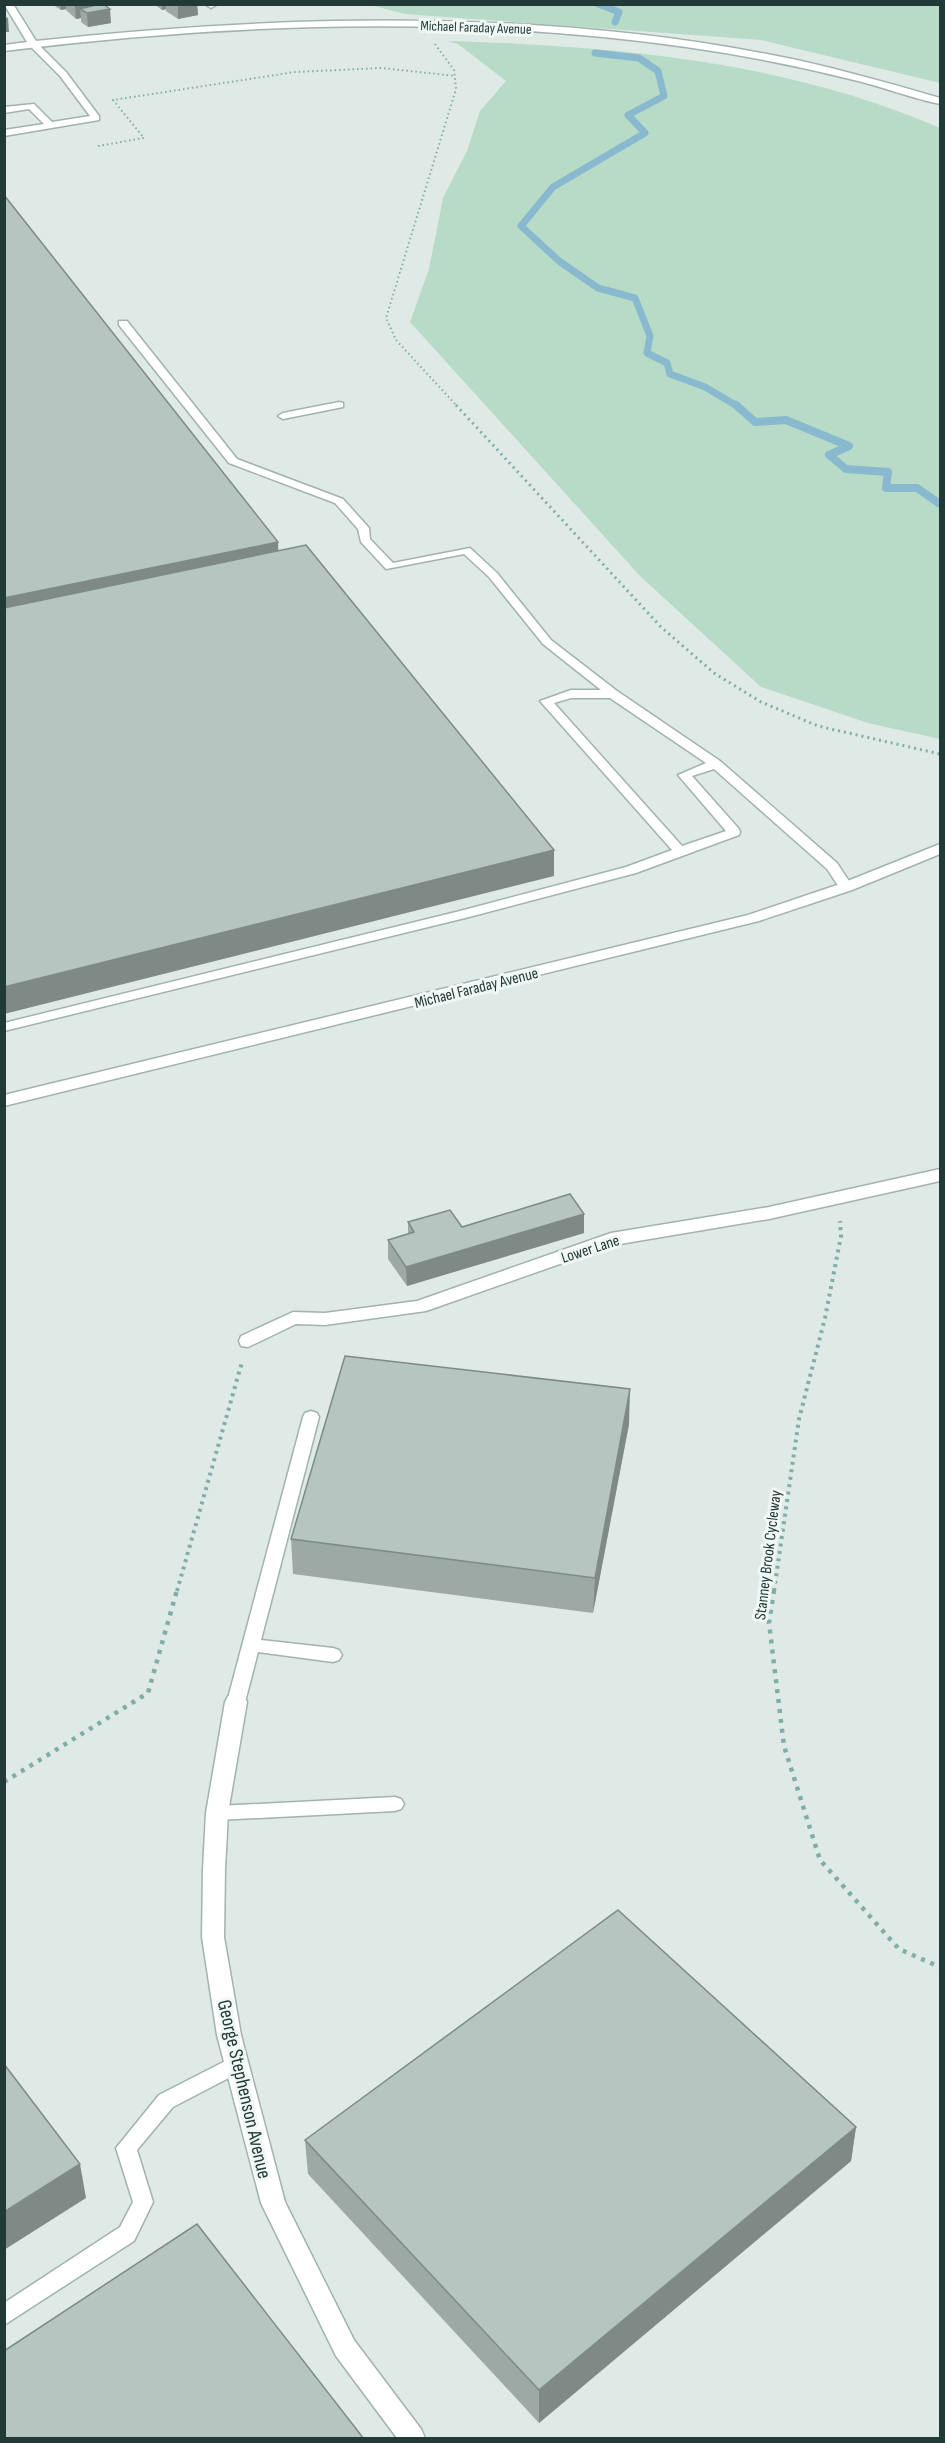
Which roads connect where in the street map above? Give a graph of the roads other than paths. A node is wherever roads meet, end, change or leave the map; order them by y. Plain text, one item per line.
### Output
1 (8, 4) edge
2 (33, 44) junction
3 (4, 48) edge
4 (940, 101) edge
5 (4, 110) edge
6 (50, 125) junction
7 (4, 133) edge
8 (123, 323) dead end
9 (339, 405) dead end
10 (283, 416) dead end
11 (613, 694) junction
12 (716, 764) junction
13 (940, 849) edge
14 (680, 850) junction
15 (846, 887) junction
16 (4, 1028) edge
17 (4, 1101) edge
18 (940, 1175) edge
19 (248, 1341) road end
20 (310, 1417) dead end
21 (251, 1645) junction
22 (333, 1655) dead end
23 (236, 1702) joint
24 (395, 1804) dead end
25 (217, 1813) junction
26 (237, 2064) junction
27 (4, 2315) edge
28 (412, 2439) edge

1 - 2 street
2 - 3 street, Michael Faraday Avenue
2 - 4 street, Michael Faraday Avenue
2 - 6 lane
5 - 6 lane
6 - 7 lane
8 - 11 lane
9 - 10 lane
11 - 12 lane
11 - 14 lane
12 - 14 lane
12 - 15 lane
13 - 15 street, Michael Faraday Avenue
14 - 16 lane
15 - 17 street, Michael Faraday Avenue
18 - 19 street, Lower Lane
20 - 21 lane
21 - 22 lane
21 - 23 lane
23 - 25 street, George Stephenson Avenue
24 - 25 lane
25 - 26 street, George Stephenson Avenue
26 - 27 lane
26 - 28 street, George Stephenson Avenue

